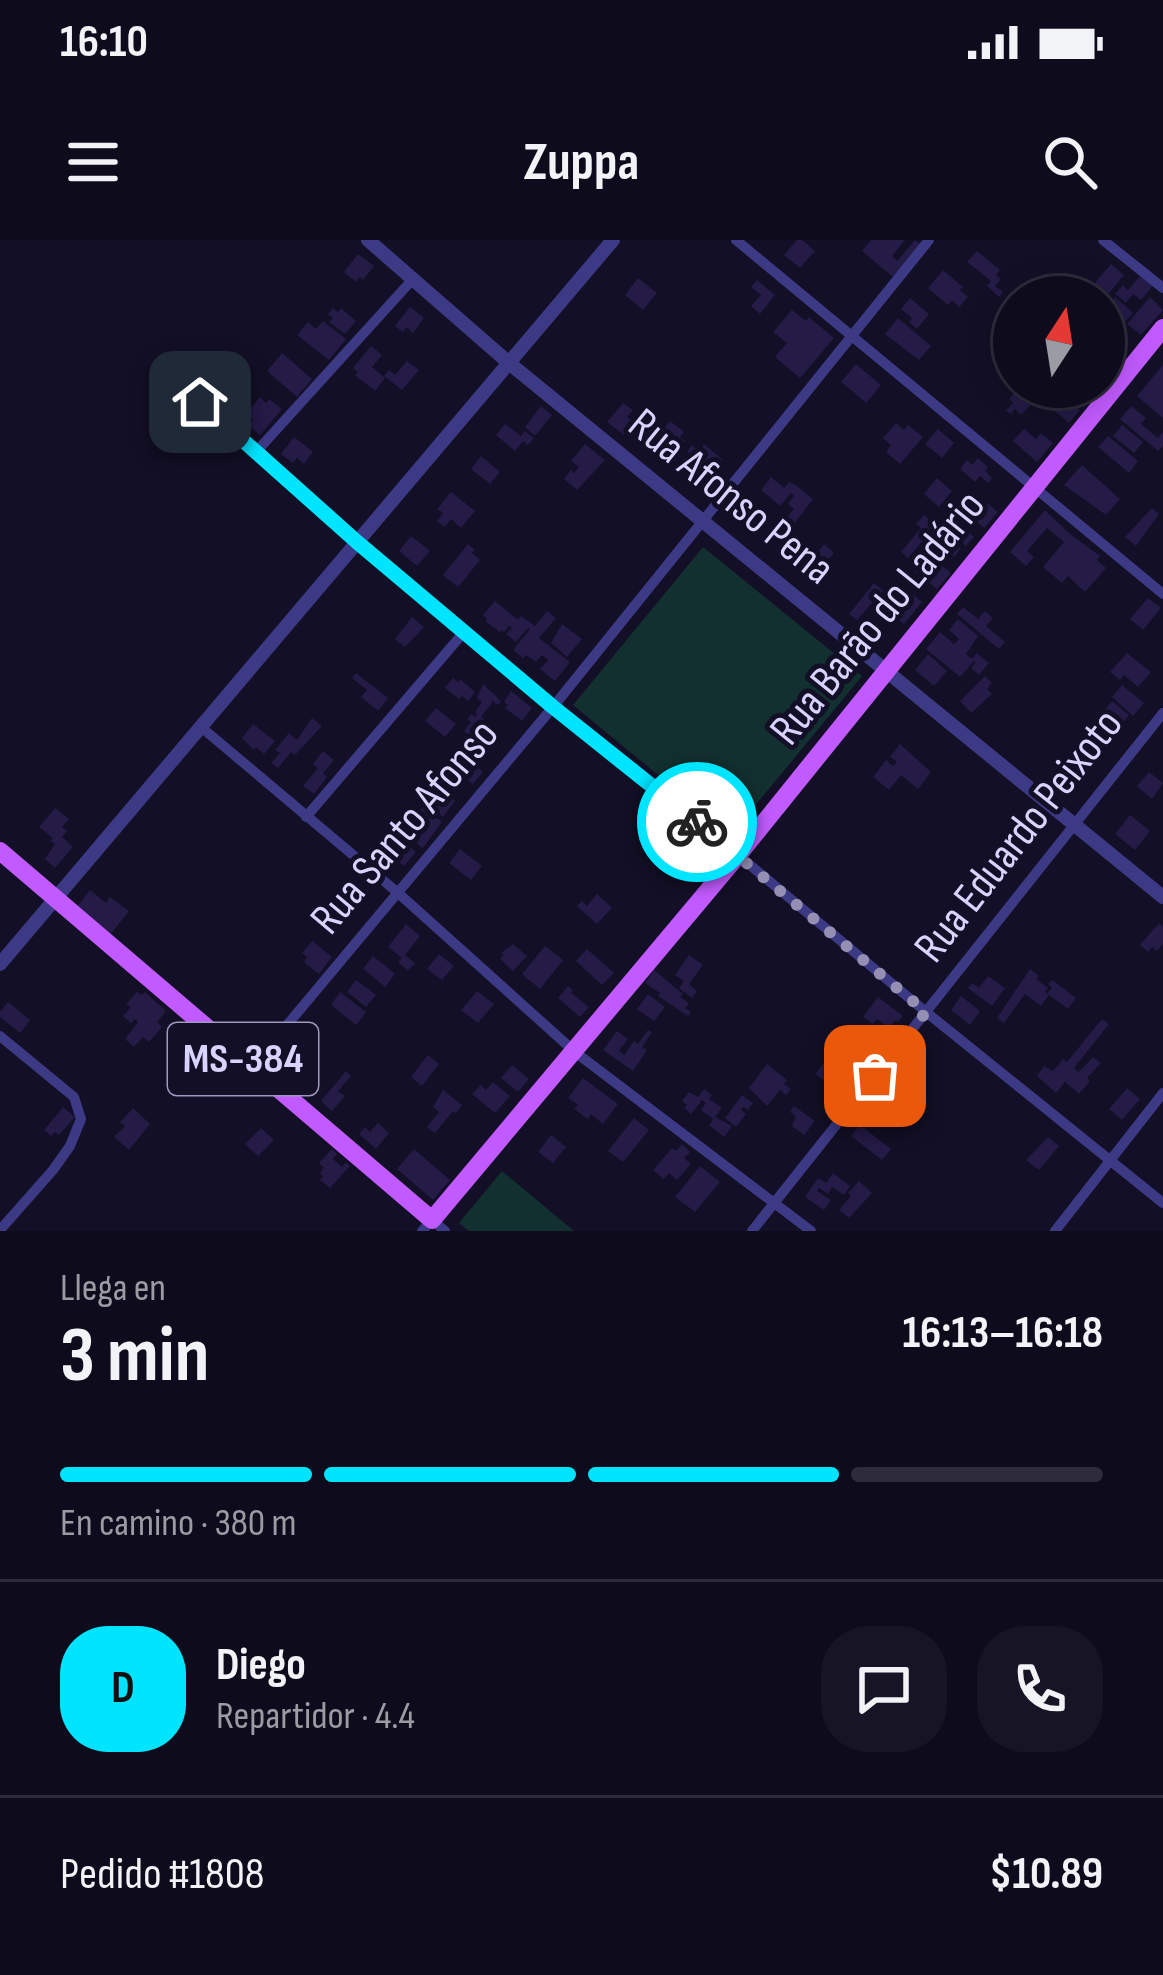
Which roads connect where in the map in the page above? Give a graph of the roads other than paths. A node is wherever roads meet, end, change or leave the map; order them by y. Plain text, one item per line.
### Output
1 (368, 240) edge
2 (613, 240) edge
3 (736, 240) edge
4 (928, 240) edge
5 (1103, 240) edge
6 (412, 280) junction
7 (1163, 288) edge
8 (1163, 328) edge
9 (850, 336) junction
10 (509, 363) junction
11 (200, 402) dead end
12 (257, 451) junction
13 (1034, 488) junction
14 (703, 521) junction
15 (357, 542) junction
16 (1163, 594) edge
17 (464, 632) junction
18 (885, 669) junction
19 (553, 707) junction
20 (1163, 712) edge
21 (201, 727) junction
22 (306, 817) junction
23 (1074, 822) junction
24 (0, 851) edge
25 (738, 855) junction
26 (397, 892) junction
27 (1163, 897) edge
28 (55, 898) junction
29 (0, 964) edge
30 (926, 1012) junction
31 (0, 1036) edge
32 (575, 1052) junction
33 (252, 1067) junction
34 (1163, 1093) edge
35 (1110, 1159) junction
36 (1163, 1203) edge
37 (773, 1204) junction
38 (433, 1227) edge
39 (0, 1230) edge
40 (752, 1231) edge
41 (811, 1231) edge
42 (1055, 1231) edge

1 - 6 street, Rua Afonso Pena
2 - 10 street
3 - 9 street
4 - 9 street, Rua Santo Afonso
5 - 7 street
6 - 10 street, Rua Afonso Pena
6 - 12 street
8 - 13 main road, Rua Barão do Ladário / MS-384
9 - 13 street
9 - 14 street, Rua Santo Afonso
10 - 14 street, Rua Afonso Pena
10 - 15 street
11 - 12 street
12 - 15 street
13 - 16 street
13 - 18 main road, Rua Barão do Ladário / MS-384
14 - 18 street, Rua Afonso Pena
14 - 19 street, Rua Santo Afonso
15 - 17 street
15 - 21 street
17 - 19 street
17 - 22 street
18 - 23 street, Rua Afonso Pena
18 - 25 main road, Rua Barão do Ladário / MS-384
19 - 25 street
19 - 26 street, Rua Santo Afonso
20 - 23 street, Rua Eduardo Peixoto
21 - 22 street
21 - 28 street
22 - 26 street
23 - 27 street, Rua Afonso Pena
23 - 30 street, Rua Eduardo Peixoto
24 - 28 main road, MS-384
25 - 30 street
25 - 32 main road, Rua Barão do Ladário / MS-384
26 - 32 street
26 - 33 street, Rua Santo Afonso
28 - 29 street
28 - 33 main road, MS-384
30 - 35 street
30 - 37 street, Rua Eduardo Peixoto
31 - 39 street
32 - 37 street
32 - 38 main road, Rua Barão do Ladário / MS-384
33 - 38 main road, MS-384
34 - 35 street
35 - 36 street
35 - 42 street
37 - 40 street, Rua Eduardo Peixoto
37 - 41 street

